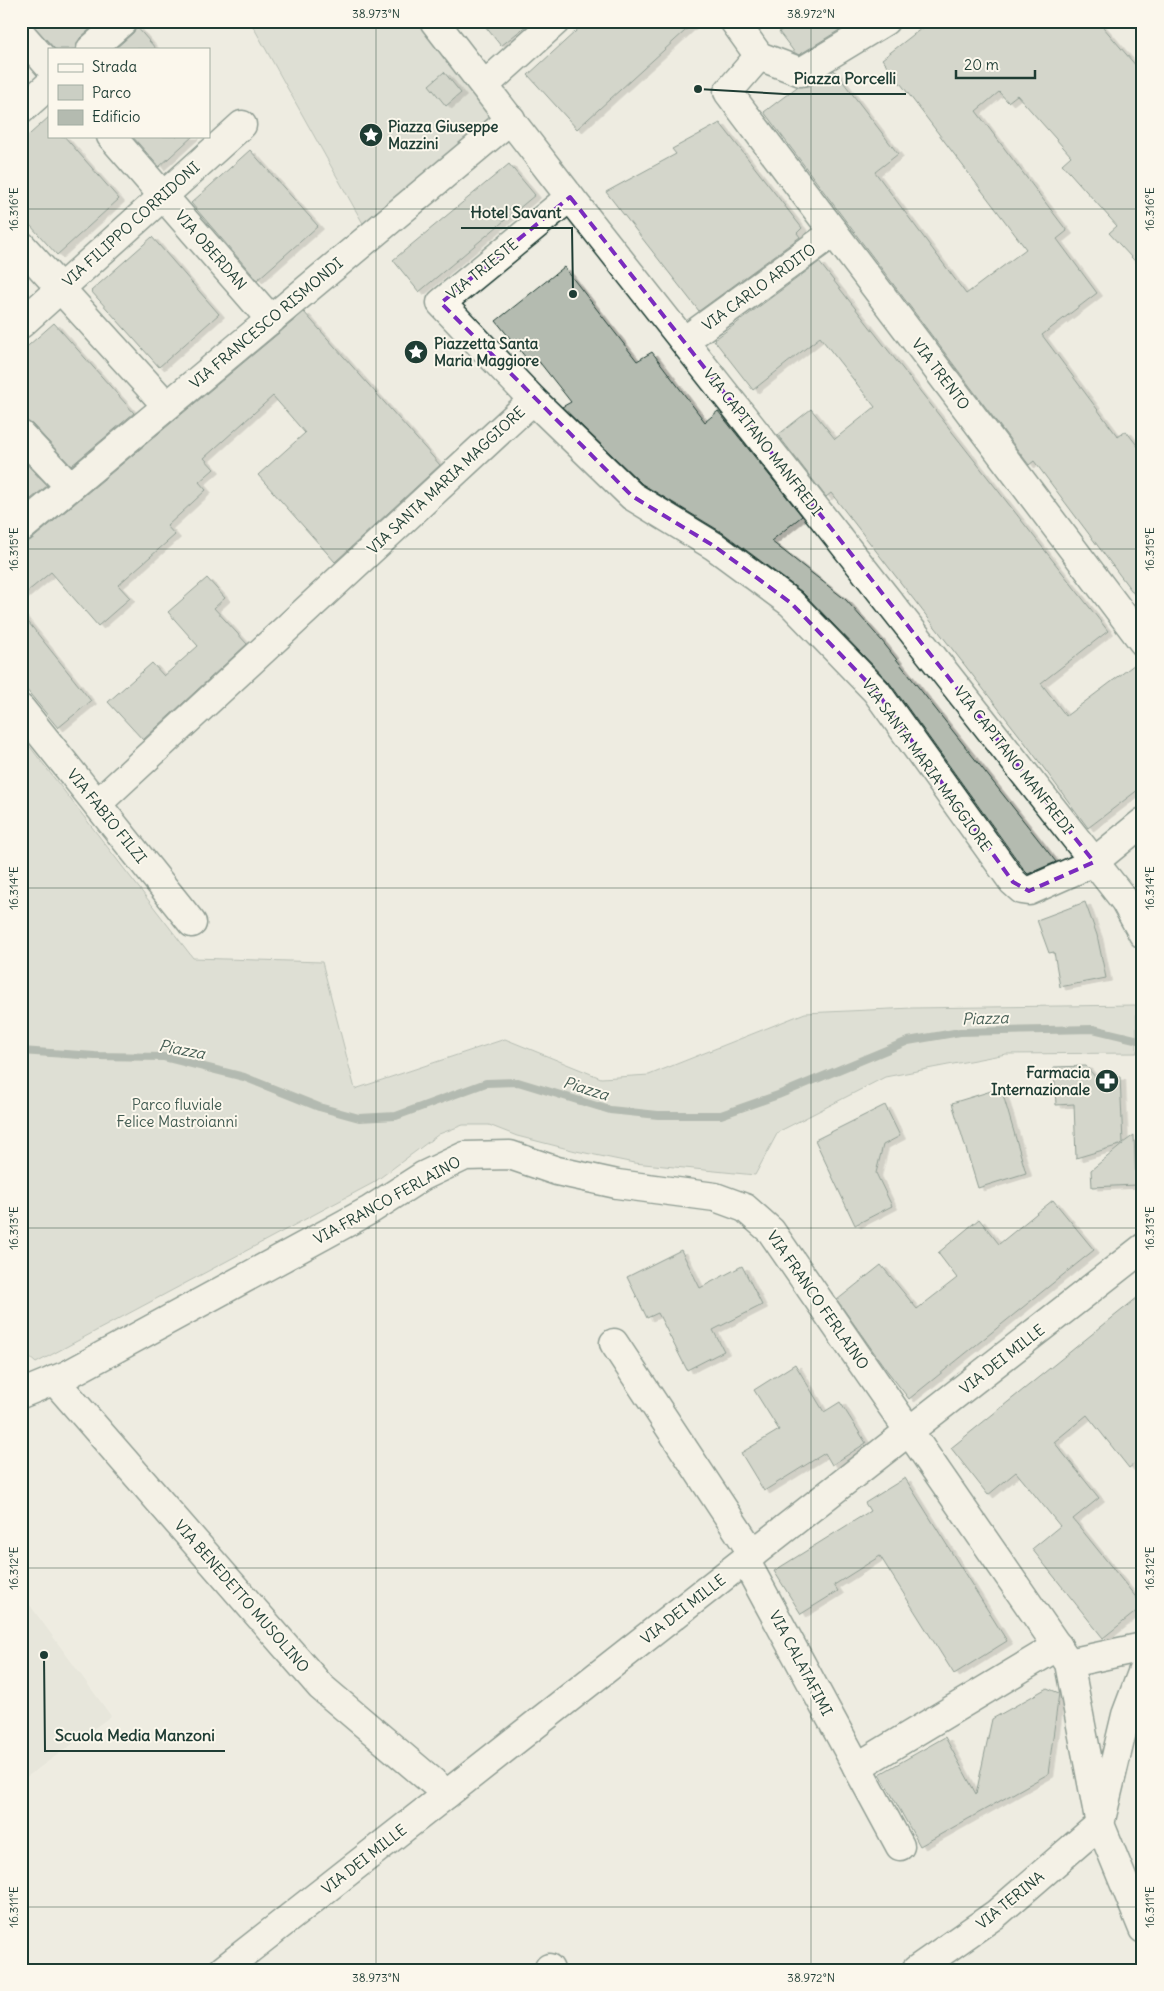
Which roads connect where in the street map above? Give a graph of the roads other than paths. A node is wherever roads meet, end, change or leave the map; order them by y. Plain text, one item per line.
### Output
1 (123, 21) edge
2 (434, 21) edge
3 (556, 21) edge
4 (885, 21) edge
5 (750, 33) edge
6 (21, 34) edge
7 (92, 48) edge
8 (48, 65) edge
9 (485, 85) junction
10 (48, 86) edge
11 (21, 110) edge
12 (511, 119) junction
13 (242, 125) dead end
14 (112, 138) edge
15 (163, 195) junction
16 (570, 197) junction
17 (834, 232) junction
18 (21, 245) edge
19 (61, 288) junction
20 (271, 320) junction
21 (21, 324) edge
22 (684, 341) junction
23 (533, 400) junction
24 (167, 406) junction
25 (21, 435) edge
26 (70, 487) junction
27 (21, 528) edge
28 (1143, 642) edge
29 (21, 708) edge
30 (97, 804) junction
31 (1143, 822) edge
32 (1094, 862) junction
33 (1134, 902) edge
34 (192, 923) dead end
35 (1143, 934) edge
36 (1143, 1248) edge
37 (614, 1343) dead end
38 (54, 1380) junction
39 (21, 1394) edge
40 (909, 1431) junction
41 (749, 1557) junction
42 (1143, 1648) edge
43 (1063, 1654) junction
44 (1143, 1670) edge
45 (857, 1767) junction
46 (447, 1794) junction
47 (1100, 1824) junction
48 (900, 1846) dead end
49 (1143, 1929) edge
50 (223, 1970) edge
51 (916, 1970) edge

1 - 7 street
2 - 9 street, VIA CAPITANO MANFREDI
3 - 9 street
4 - 5 street
5 - 17 street, VIA TRENTO
6 - 8 street
9 - 12 street, VIA CAPITANO MANFREDI
10 - 11 street
12 - 16 street, VIA CAPITANO MANFREDI
12 - 20 street, VIA FRANCESCO RISMONDI
13 - 15 street, VIA FILIPPO CORRIDONI
14 - 15 street, VIA OBERDAN
15 - 19 street, VIA FILIPPO CORRIDONI
15 - 20 street, VIA OBERDAN
16 - 22 street, VIA CAPITANO MANFREDI
16 - 23 street, VIA TRIESTE
17 - 22 street, VIA CARLO ARDITO
17 - 28 street, VIA TRENTO
18 - 19 street
19 - 21 street, VIA FILIPPO CORRIDONI
19 - 24 street
20 - 24 street, VIA FRANCESCO RISMONDI
22 - 32 street, VIA CAPITANO MANFREDI
23 - 30 street, VIA SANTA MARIA MAGGIORE
23 - 32 street, VIA SANTA MARIA MAGGIORE
24 - 26 street, VIA FRANCESCO RISMONDI
25 - 26 street
26 - 27 street, VIA FRANCESCO RISMONDI
29 - 30 street, VIA FABIO FILZI
30 - 34 street, VIA FABIO FILZI
31 - 32 street, VIA SANTA MARIA MAGGIORE
32 - 33 street, VIA CAPITANO MANFREDI
33 - 35 street, VIA CAPITANO MANFREDI
36 - 40 street, VIA DEI MILLE
37 - 41 street, VIA CALATAFIMI
38 - 39 street, VIA FRANCO FERLAINO
38 - 40 street, VIA FRANCO FERLAINO
38 - 46 street, VIA BENEDETTO MUSOLINO
40 - 41 street, VIA DEI MILLE
40 - 43 street, VIA FRANCO FERLAINO
41 - 45 street, VIA CALATAFIMI
41 - 46 street, VIA DEI MILLE
42 - 43 street
43 - 45 street
43 - 47 street
44 - 47 street
45 - 48 street, VIA CALATAFIMI
46 - 50 street, VIA DEI MILLE
47 - 49 street
47 - 51 street, VIA TERINA

